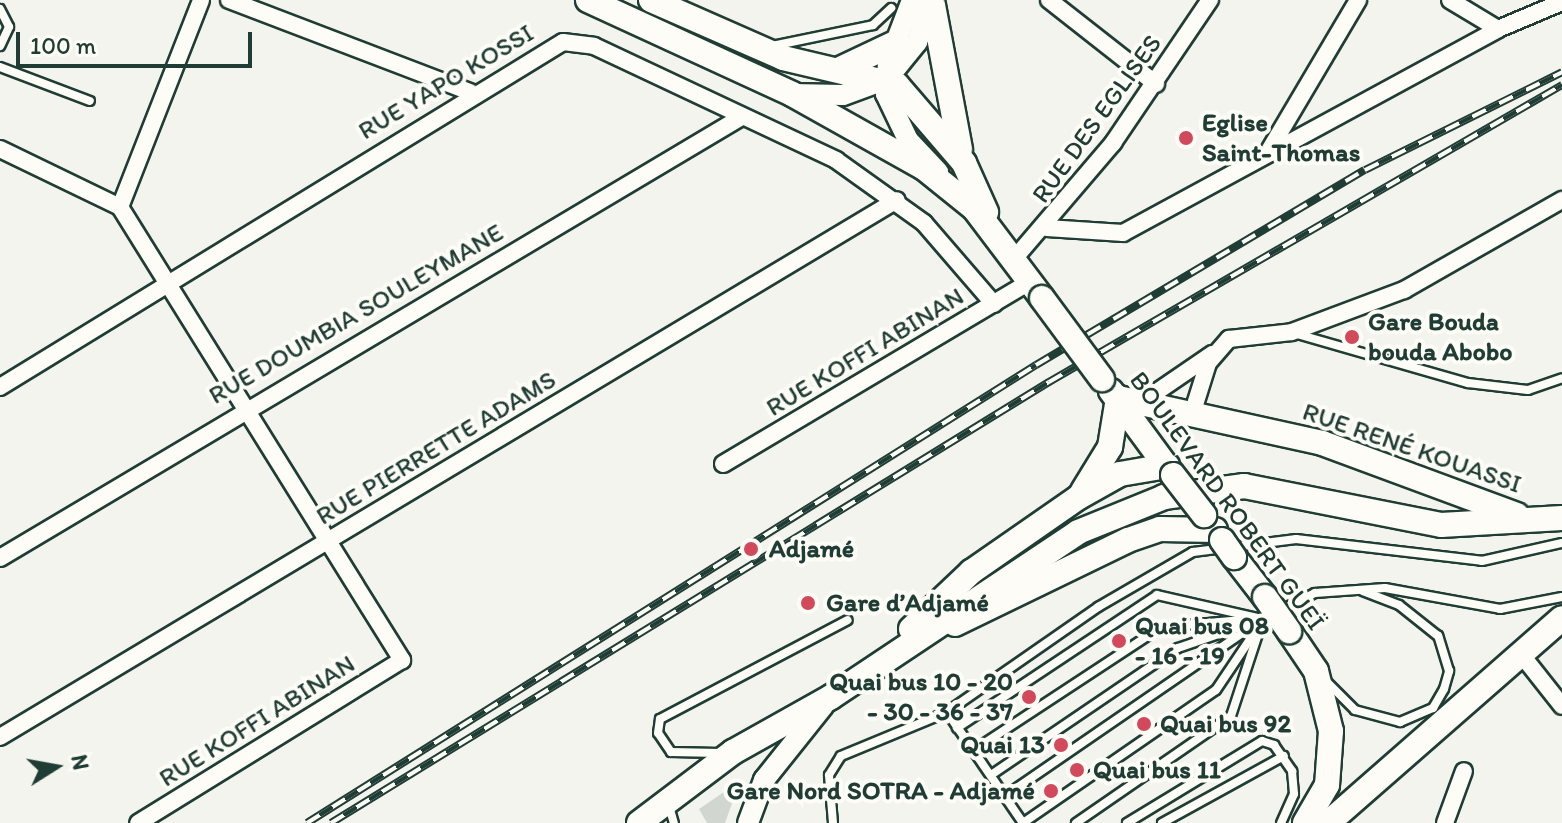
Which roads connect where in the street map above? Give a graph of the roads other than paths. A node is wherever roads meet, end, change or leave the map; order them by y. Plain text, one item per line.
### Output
1 (201, 0) edge
2 (229, 0) edge
3 (588, 0) edge
4 (651, 0) edge
5 (1049, 0) edge
6 (1210, 0) edge
7 (1358, 0) edge
8 (1450, 0) edge
9 (928, 1) edge
10 (1562, 2) edge
11 (891, 8) dead end
12 (0, 9) edge
13 (1498, 29) junction
14 (895, 43) junction
15 (0, 46) edge
16 (764, 50) junction
17 (0, 67) edge
18 (827, 69) junction
19 (887, 79) junction
20 (1156, 84) junction
21 (470, 92) junction
22 (792, 94) junction
23 (90, 101) dead end
24 (740, 118) junction
25 (0, 149) edge
26 (1269, 151) junction
27 (964, 163) junction
28 (948, 184) junction
29 (897, 200) junction
30 (1562, 200) edge
31 (120, 207) junction
32 (1047, 228) junction
33 (997, 236) junction
34 (1014, 259) junction
35 (167, 286) junction
36 (1036, 289) junction
37 (994, 304) junction
38 (1292, 332) junction
39 (1216, 351) junction
40 (1562, 378) edge
41 (0, 387) edge
42 (1110, 389) junction
43 (1142, 402) junction
44 (242, 408) junction
45 (1193, 411) junction
46 (723, 464) dead end
47 (1170, 470) junction
48 (1079, 497) junction
49 (1554, 520) edge
50 (1219, 536) junction
51 (327, 541) junction
52 (1562, 543) edge
53 (0, 558) edge
54 (1343, 586) junction
55 (1562, 597) edge
56 (1264, 608) junction
57 (1562, 618) edge
58 (848, 620) dead end
59 (915, 638) junction
60 (893, 650) junction
61 (1521, 654) junction
62 (1316, 671) junction
63 (831, 697) junction
64 (1562, 706) edge
65 (947, 712) junction
66 (957, 728) junction
67 (0, 737) edge
68 (974, 750) junction
69 (733, 752) junction
70 (1284, 756) junction
71 (1464, 771) dead end
72 (991, 775) junction
73 (1005, 796) junction
74 (671, 812) edge
75 (138, 823) edge
76 (639, 823) edge
77 (748, 823) edge
78 (833, 823) edge
79 (1023, 823) edge
80 (1076, 823) edge
81 (1127, 823) edge
82 (1162, 823) edge
83 (1281, 823) edge
84 (1305, 823) edge
85 (1328, 823) edge
86 (1445, 823) edge

1 - 31 street
2 - 21 street
3 - 22 main road, BOULEVARD ROBERT GUEÏ
4 - 16 main road
5 - 20 street
6 - 20 street, RUE DES EGLISES
7 - 26 street
8 - 13 street
9 - 14 street
9 - 19 street
9 - 27 main road
10 - 13 street
11 - 16 lane
12 - 15 lane
13 - 26 street
14 - 18 main road
14 - 19 street
16 - 18 main road
17 - 23 lane
18 - 19 main road
19 - 22 street, BOULEVARD ROBERT GUEÏ
19 - 27 main road, BOULEVARD ROBERT GUEÏ
19 - 28 street
20 - 32 street, RUE DES EGLISES
21 - 24 street, RUE YAPO KOSSI
21 - 35 street, RUE YAPO KOSSI
22 - 28 main road, BOULEVARD ROBERT GUEÏ
24 - 29 street, RUE YAPO KOSSI
24 - 44 street, RUE DOUMBIA SOULEYMANE
25 - 31 street
26 - 32 street
27 - 33 main road, BOULEVARD ROBERT GUEÏ
28 - 33 main road, BOULEVARD ROBERT GUEÏ
29 - 37 street, RUE YAPO KOSSI
29 - 51 street, RUE PIERRETTE ADAMS
30 - 38 street
31 - 35 street
32 - 34 street, RUE DES EGLISES
33 - 34 main road, BOULEVARD ROBERT GUEÏ
34 - 36 main road, BOULEVARD ROBERT GUEÏ
35 - 41 street, RUE YAPO KOSSI
35 - 44 street
36 - 37 street, RUE KOFFI ABINAN
36 - 42 main road, BOULEVARD ROBERT GUEÏ, bridge
37 - 46 street, RUE KOFFI ABINAN
38 - 39 street
38 - 40 lane
39 - 43 street
39 - 45 street
42 - 43 main road, RUE RENÉ KOUASSI
42 - 47 main road, BOULEVARD ROBERT GUEÏ
42 - 48 main road
43 - 45 main road, RUE RENÉ KOUASSI
44 - 51 street
44 - 53 street, RUE DOUMBIA SOULEYMANE
45 - 49 main road, RUE RENÉ KOUASSI
47 - 48 main road
47 - 50 main road, BOULEVARD ROBERT GUEÏ, bridge
48 - 60 main road
49 - 59 main road
50 - 56 main road, BOULEVARD ROBERT GUEÏ
50 - 59 main road
51 - 67 street, RUE PIERRETTE ADAMS
51 - 75 street, RUE KOFFI ABINAN
52 - 65 lane
54 - 55 lane
54 - 56 lane
54 - 62 lane
56 - 62 main road, BOULEVARD ROBERT GUEÏ, bridge
56 - 66 lane
56 - 68 lane
56 - 72 lane
56 - 73 lane
56 - 79 lane
56 - 80 lane
57 - 61 main road
58 - 69 lane
59 - 60 main road
60 - 63 main road
61 - 64 street
61 - 85 main road
62 - 84 main road, BOULEVARD ROBERT GUEÏ
63 - 69 main road
63 - 77 street
65 - 66 lane
65 - 78 lane
66 - 68 lane
68 - 72 lane
69 - 74 main road
70 - 81 lane
70 - 82 lane
70 - 83 lane
71 - 86 street
72 - 73 lane
73 - 79 lane
74 - 76 main road

